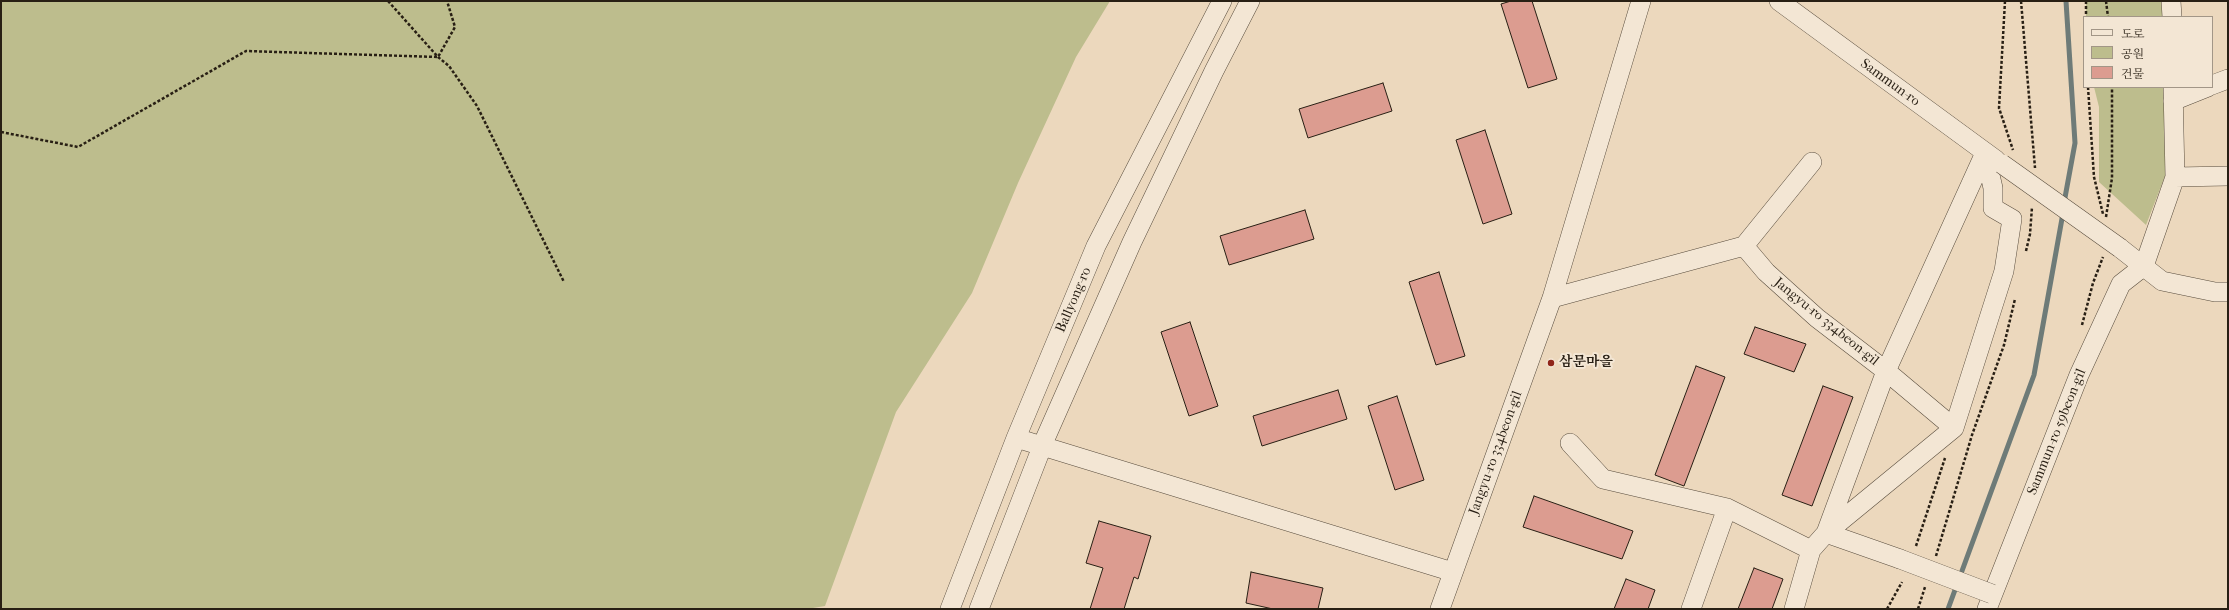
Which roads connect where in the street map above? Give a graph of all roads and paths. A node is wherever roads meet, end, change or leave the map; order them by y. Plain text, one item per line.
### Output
1 (388, 1) edge
2 (447, 1) edge
3 (1222, 1) edge
4 (1250, 1) edge
5 (1641, 1) edge
6 (1779, 1) edge
7 (2005, 1) edge
8 (2086, 1) edge
9 (2106, 1) edge
10 (2171, 1) edge
11 (2086, 16) edge
12 (2108, 16) edge
13 (2172, 16) edge
14 (438, 57) junction
15 (2228, 79) edge
16 (2213, 85) edge
17 (2088, 88) edge
18 (2112, 88) edge
19 (2203, 88) edge
20 (2173, 94) edge
21 (1, 132) edge
22 (1985, 153) junction
23 (2008, 158) junction
24 (1812, 162) dead end
25 (2228, 176) edge
26 (2175, 177) junction
27 (1744, 246) junction
28 (2112, 252) junction
29 (2144, 266) junction
30 (564, 282) dead end
31 (2228, 292) edge
32 (1552, 298) junction
33 (2081, 327) dead end
34 (1886, 371) junction
35 (1954, 428) junction
36 (1016, 438) junction
37 (1570, 443) dead end
38 (1042, 446) junction
39 (1727, 508) junction
40 (1826, 533) junction
41 (1915, 547) dead end
42 (1812, 550) junction
43 (1453, 572) junction
44 (1902, 582) dead end
45 (1990, 601) edge
46 (950, 609) edge
47 (979, 609) edge
48 (1440, 609) edge
49 (1691, 609) edge
50 (1794, 609) edge
51 (1887, 609) edge

1 - 14 path
2 - 14 path
3 - 36 street, Ballyong-ro
4 - 38 street
5 - 32 street, Jangyu-ro 334beon-gil
6 - 22 street, Sammun-ro
7 - 23 path
8 - 11 path
9 - 12 path
10 - 13 street
14 - 21 path
14 - 30 path
15 - 16 street
17 - 18 path
19 - 20 street
20 - 26 street
22 - 23 street, Sammun-ro
22 - 34 street
22 - 35 street
23 - 28 street, Sammun-ro, bridge
24 - 27 street
25 - 26 street
26 - 29 street
27 - 32 street
27 - 34 street, Jangyu-ro 334beon-gil
28 - 29 street
28 - 33 path
29 - 31 street
29 - 45 street, Sammun-ro 59beon-gil
32 - 43 street, Jangyu-ro 334beon-gil
34 - 35 street, Jangyu-ro 334beon-gil
34 - 40 street
35 - 40 street
35 - 41 path
36 - 38 street
36 - 46 street, Ballyong-ro
37 - 39 street
38 - 43 street
38 - 47 street
39 - 42 street
39 - 49 street
40 - 42 street
40 - 45 street, bridge
42 - 50 street
43 - 48 street, Jangyu-ro 334beon-gil
44 - 51 path

